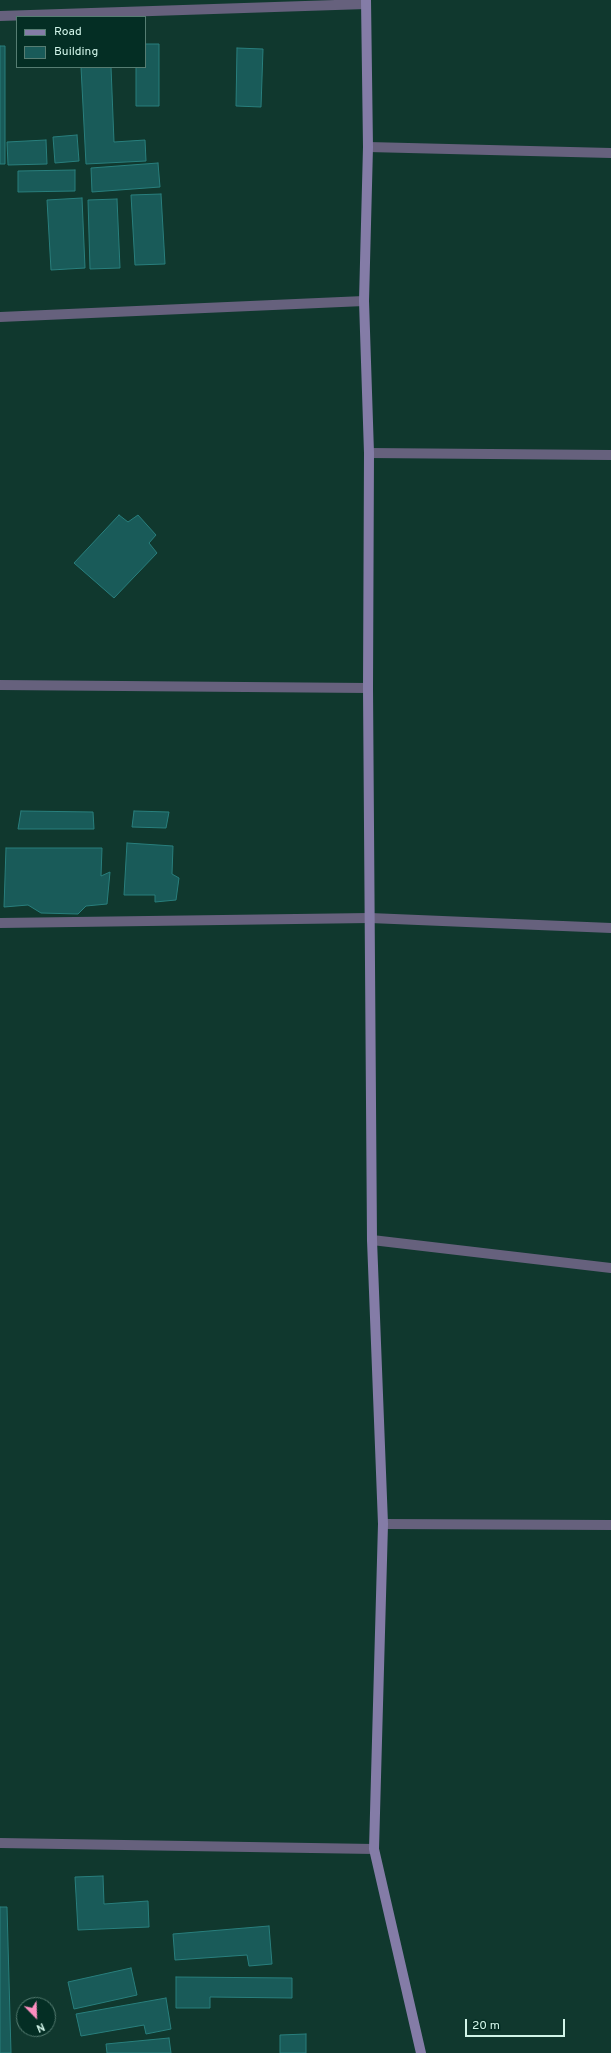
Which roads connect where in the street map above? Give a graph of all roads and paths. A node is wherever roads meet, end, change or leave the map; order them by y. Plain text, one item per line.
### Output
1 (366, 2) edge
2 (0, 16) edge
3 (368, 147) junction
4 (611, 153) edge
5 (364, 301) junction
6 (0, 316) edge
7 (369, 453) junction
8 (611, 455) edge
9 (0, 685) edge
10 (368, 688) junction
11 (370, 918) junction
12 (0, 923) edge
13 (611, 928) edge
14 (372, 1240) junction
15 (611, 1268) edge
16 (383, 1524) junction
17 (611, 1525) edge
18 (0, 1844) edge
19 (374, 1849) junction
20 (422, 2053) edge

1 - 2 street
1 - 3 street
3 - 4 street
3 - 5 street
5 - 6 street
5 - 7 street
7 - 8 street
7 - 10 street
9 - 10 street
10 - 11 street
11 - 12 street
11 - 13 street
11 - 14 street
14 - 15 street
14 - 16 street
16 - 17 street
16 - 19 street
18 - 19 street
19 - 20 street

